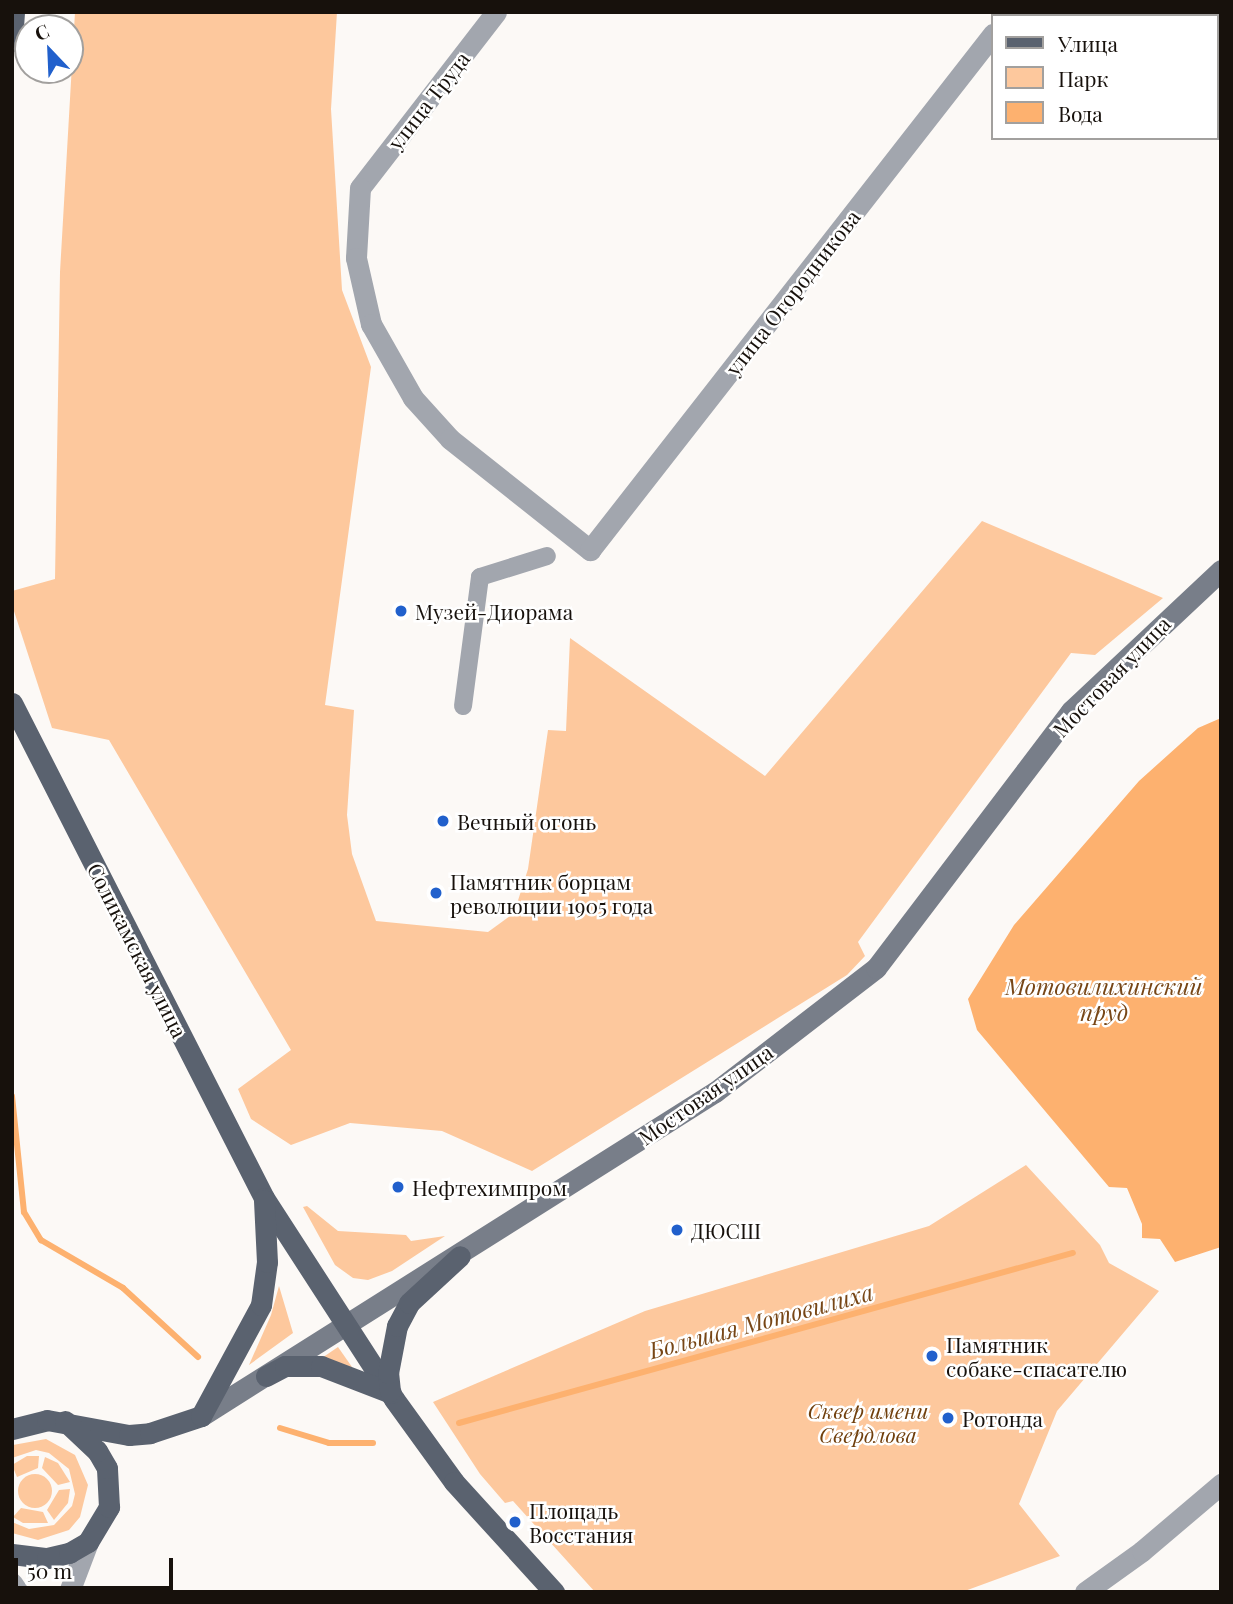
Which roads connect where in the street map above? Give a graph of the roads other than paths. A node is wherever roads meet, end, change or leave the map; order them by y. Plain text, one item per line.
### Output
1 (14, 12) edge
2 (496, 12) edge
3 (992, 35) edge
4 (12, 41) edge
5 (590, 550) joint
6 (547, 556) dead end
7 (1221, 570) edge
8 (12, 703) edge
9 (463, 706) dead end
10 (264, 1198) junction
11 (460, 1256) junction
12 (346, 1325) junction
13 (266, 1376) junction
14 (391, 1393) junction
15 (201, 1416) junction
16 (63, 1420) junction
17 (12, 1429) edge
18 (1221, 1484) edge
19 (88, 1542) junction
20 (12, 1554) edge
21 (12, 1583) edge
22 (18, 1592) edge
23 (69, 1592) edge
24 (554, 1592) edge
25 (1085, 1592) edge

1 - 4 main road
2 - 5 street, улица Труда
3 - 5 street, улица Огородникова
6 - 9 street
7 - 11 main road, Мостовая улица
8 - 10 main road, Соликамская улица
10 - 12 main road, Соликамская улица
10 - 15 main road, Соликамская улица
11 - 12 main road, Мостовая улица
11 - 14 main road
12 - 13 main road, Мостовая улица
12 - 14 main road, Соликамская улица
13 - 14 main road
13 - 15 main road, Мостовая улица
14 - 24 main road, Соликамская улица
15 - 16 main road, Мостовая улица
16 - 17 main road
16 - 19 main road
18 - 25 street
19 - 20 main road
19 - 23 street
21 - 22 street

